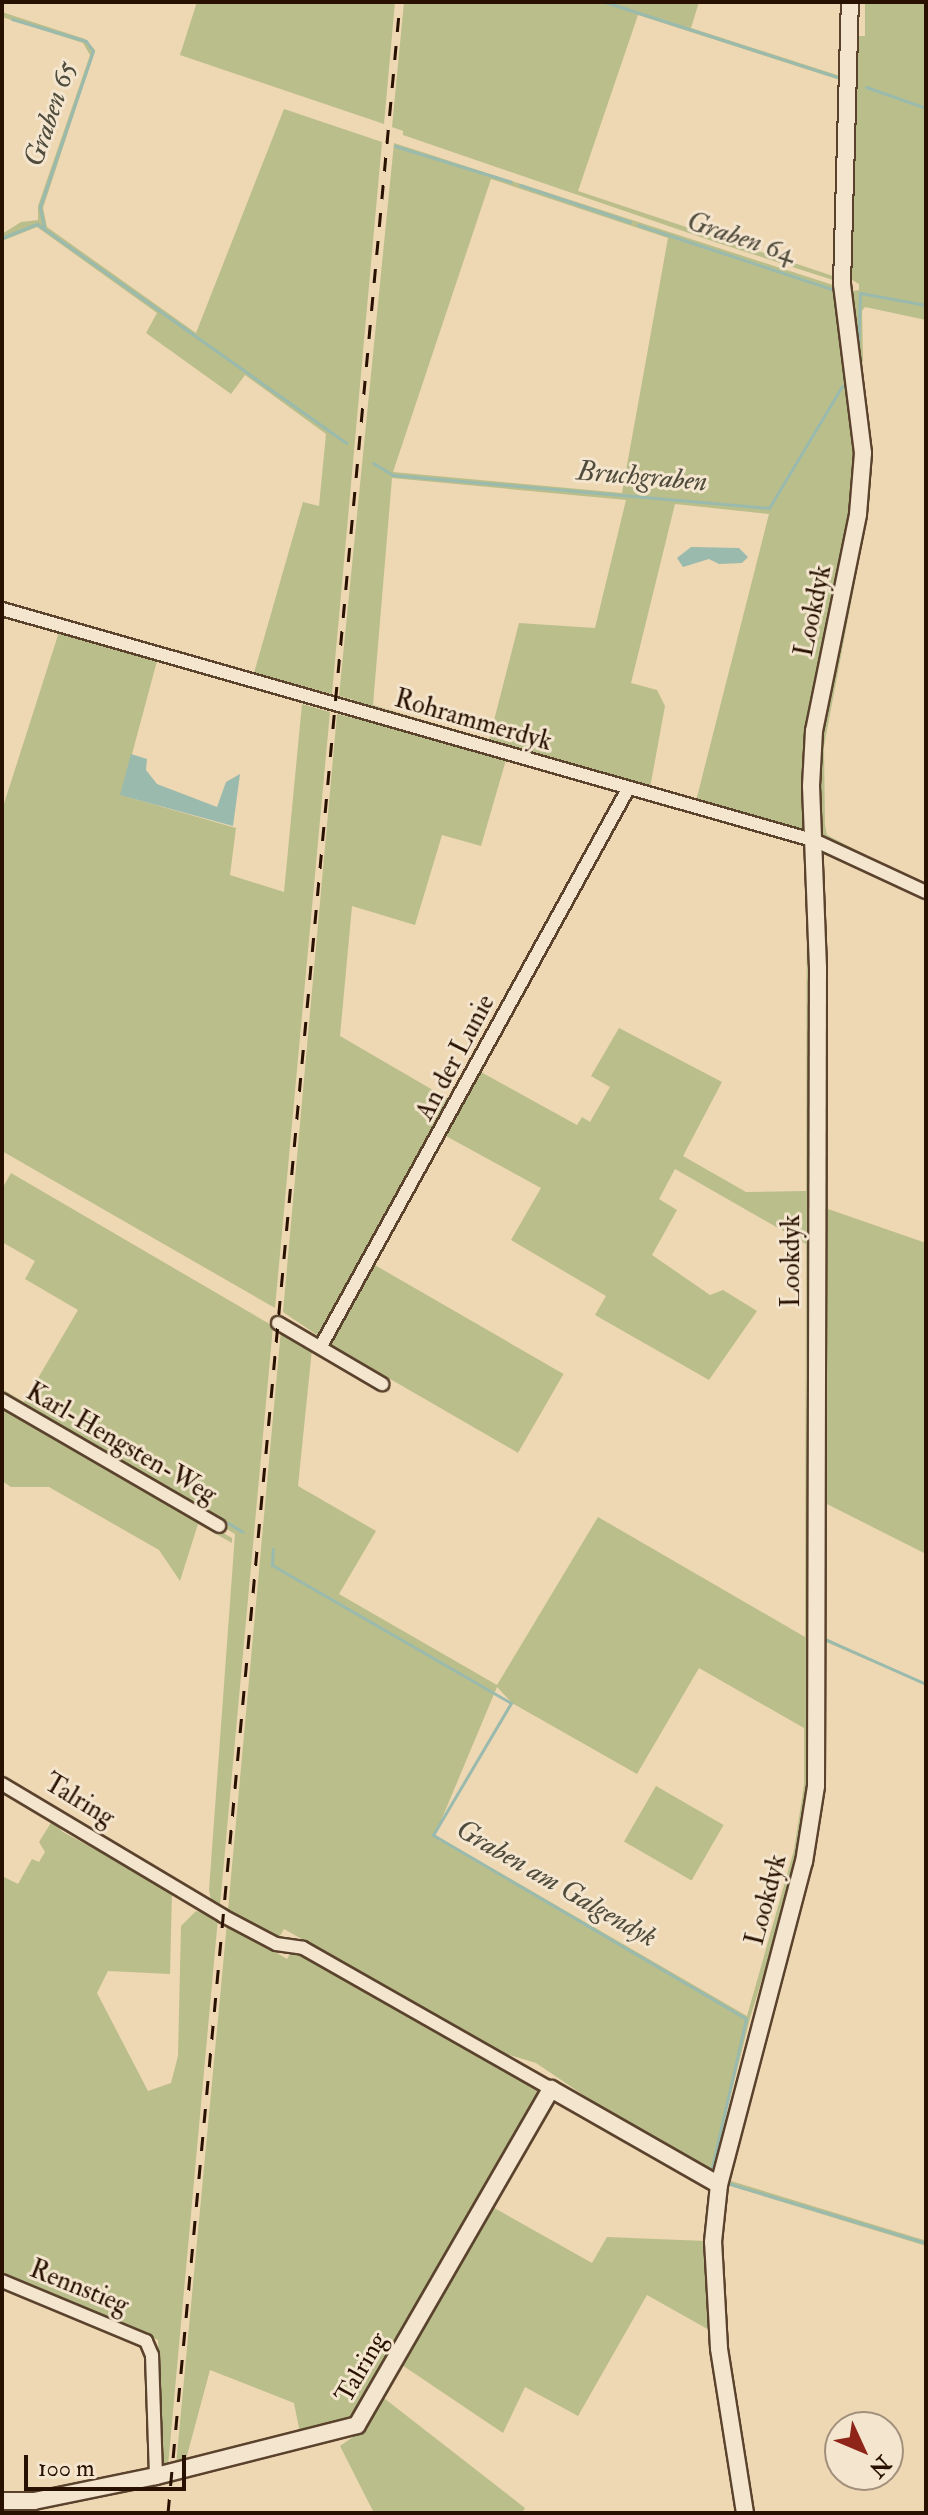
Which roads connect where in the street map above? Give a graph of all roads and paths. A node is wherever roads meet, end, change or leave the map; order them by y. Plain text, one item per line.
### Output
1 (850, 2) edge
2 (2, 609) edge
3 (628, 789) junction
4 (816, 841) junction
5 (926, 892) edge
6 (278, 1323) dead end
7 (321, 1346) junction
8 (382, 1384) dead end
9 (2, 1400) edge
10 (219, 1526) dead end
11 (2, 1784) edge
12 (551, 2089) junction
13 (719, 2185) junction
14 (2, 2281) edge
15 (156, 2476) junction
16 (2, 2501) edge
17 (33, 2507) edge
18 (745, 2513) edge

1 - 4 street, Lookdyk
2 - 3 street, Rohrammerdyk
3 - 4 street, Rohrammerdyk
3 - 7 street, An der Lunie
4 - 5 street, Rohrammerdyk
4 - 13 street, Lookdyk
6 - 7 street
7 - 8 street
9 - 10 street, Karl-Hengsten-Weg
11 - 12 street, Talring
12 - 13 street, Talring
12 - 15 street, Talring
13 - 18 street, Lookdyk
14 - 15 street, Rennstieg
15 - 17 street, Talring
16 - 17 street, Talring

